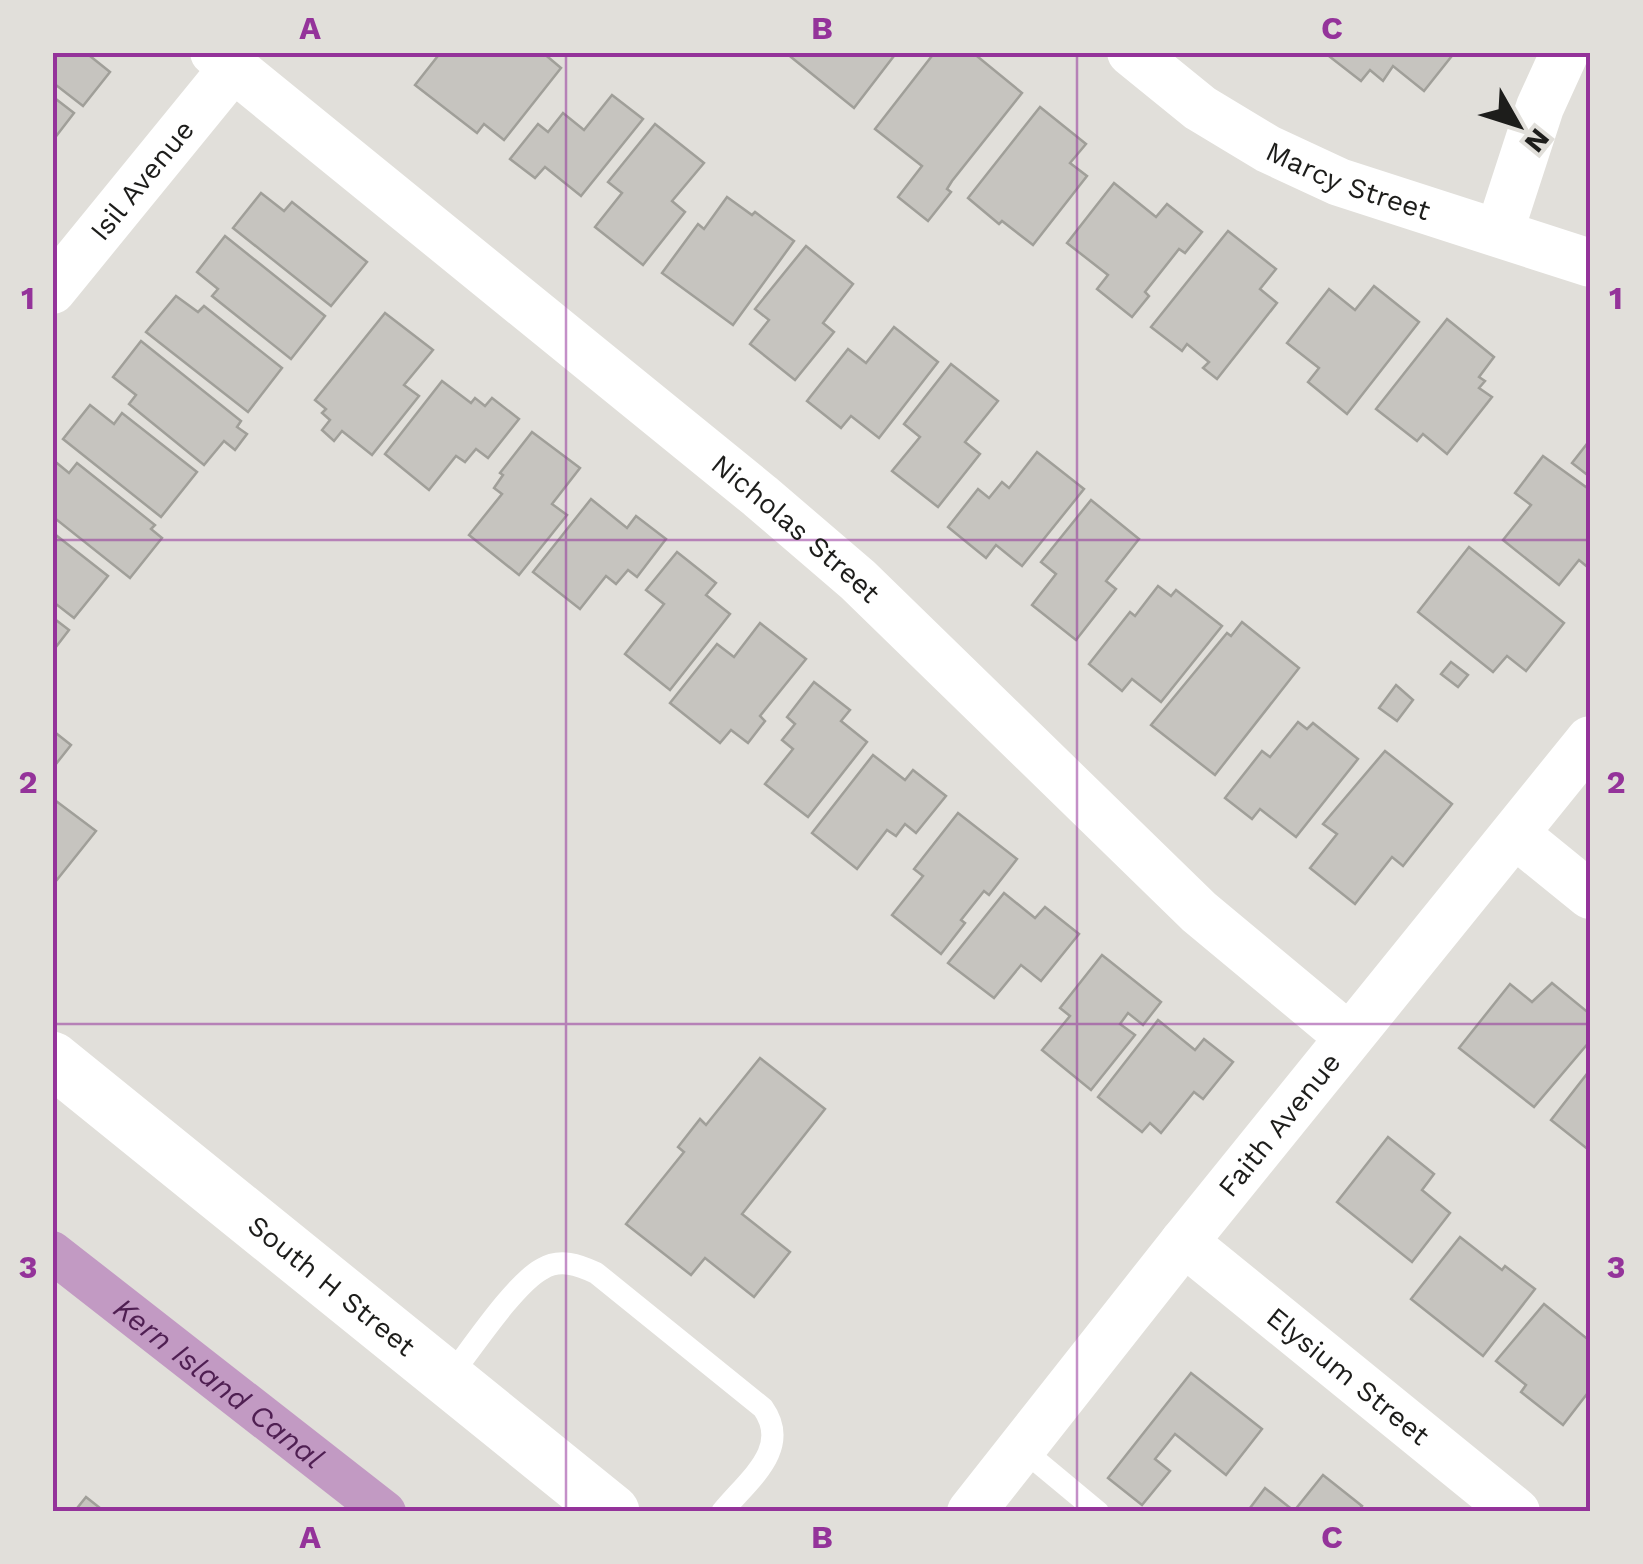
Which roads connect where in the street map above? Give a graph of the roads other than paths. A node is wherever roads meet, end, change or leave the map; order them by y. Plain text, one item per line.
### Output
1 (1131, 52) edge
2 (1564, 52) edge
3 (223, 60) edge
4 (1499, 233) junction
5 (1590, 263) edge
6 (52, 290) edge
7 (1590, 740) edge
8 (1515, 834) junction
9 (1590, 895) edge
10 (1349, 1037) junction
11 (52, 1059) edge
12 (1184, 1242) junction
13 (448, 1379) junction
14 (1021, 1448) junction
15 (612, 1512) edge
16 (722, 1512) edge
17 (970, 1512) edge
18 (1098, 1512) edge
19 (1516, 1512) edge

1 - 4 street, Marcy Street
2 - 4 street
3 - 6 street, Isil Avenue
3 - 10 street, Nicholas Street
4 - 5 street, Marcy Street
7 - 8 street, Faith Avenue
8 - 9 street
8 - 10 street, Faith Avenue
10 - 12 street, Faith Avenue
11 - 13 street, South H Street
12 - 14 street, Faith Avenue
12 - 19 street, Elysium Street
13 - 15 street, South H Street
13 - 16 lane
14 - 17 street, Faith Avenue
14 - 18 lane

